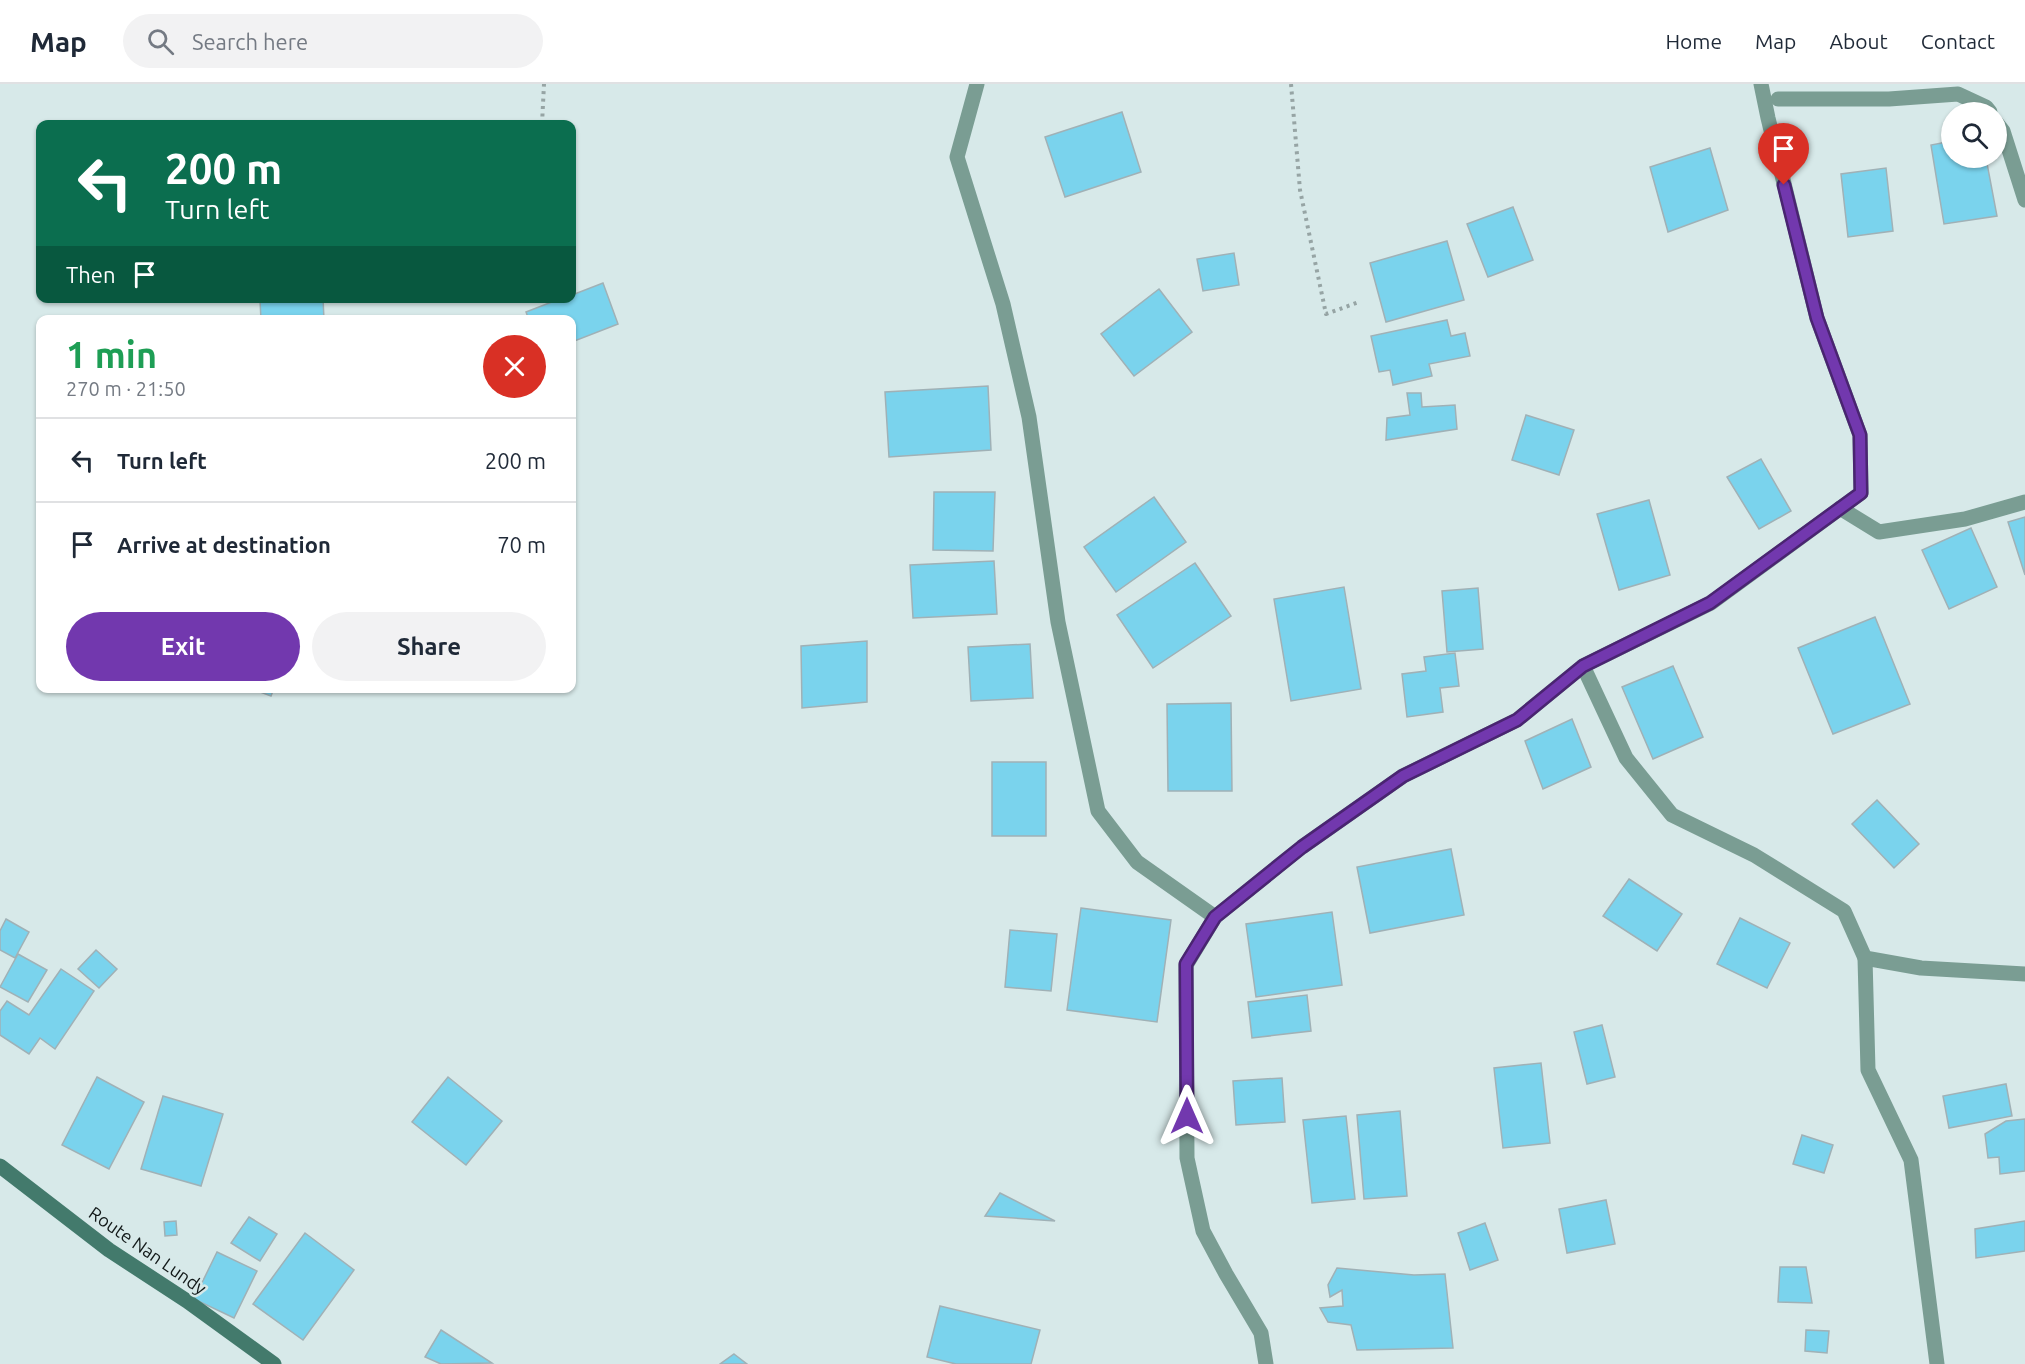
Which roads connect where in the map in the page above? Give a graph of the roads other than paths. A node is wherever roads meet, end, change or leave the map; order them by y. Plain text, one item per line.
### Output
1 (977, 84) edge
2 (1761, 84) edge
3 (1778, 99) dead end
4 (1975, 102) edge
5 (2007, 144) edge
6 (2025, 200) edge
7 (2025, 502) edge
8 (1840, 508) junction
9 (1583, 666) junction
10 (1215, 917) junction
11 (1864, 958) junction
12 (2025, 974) edge
13 (0, 1166) edge
14 (274, 1364) edge
15 (1266, 1364) edge
16 (1937, 1364) edge

1 - 10 street
2 - 8 street
3 - 4 street
5 - 6 street
7 - 8 street
8 - 9 street
9 - 10 street
9 - 11 street
10 - 15 street
11 - 12 street
11 - 16 street
13 - 14 main road, Route Nan Lundy

